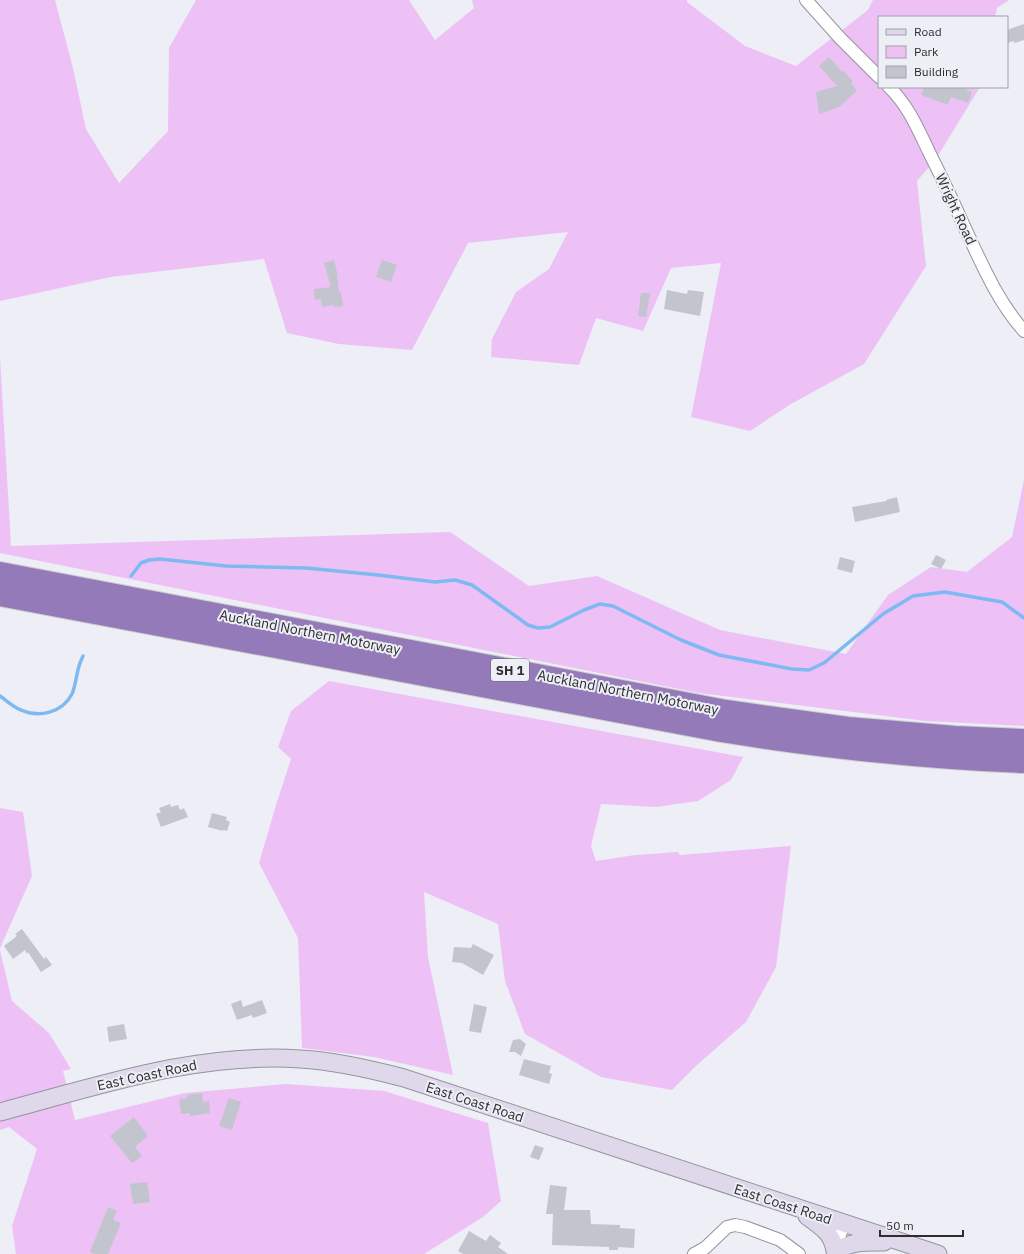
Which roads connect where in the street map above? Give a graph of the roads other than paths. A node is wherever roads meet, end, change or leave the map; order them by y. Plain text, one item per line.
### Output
1 (806, 0) edge
2 (878, 76) edge
3 (890, 88) edge
4 (1024, 331) edge
5 (0, 573) edge
6 (0, 595) edge
7 (1024, 740) edge
8 (1024, 762) edge
9 (0, 1112) edge
10 (798, 1209) junction
11 (844, 1224) junction
12 (898, 1241) junction
13 (834, 1252) edge
14 (694, 1254) edge
15 (799, 1254) edge
16 (938, 1254) edge

1 - 2 street
3 - 4 street, Wright Road
5 - 7 highway, Auckland Northern Motorway / SH 1
6 - 8 highway, Auckland Northern Motorway / SH 1
9 - 10 main road, East Coast Road
10 - 11 main road, East Coast Road
10 - 13 main road
11 - 12 main road, East Coast Road
11 - 13 street
12 - 13 main road
12 - 16 main road, East Coast Road
14 - 15 street

